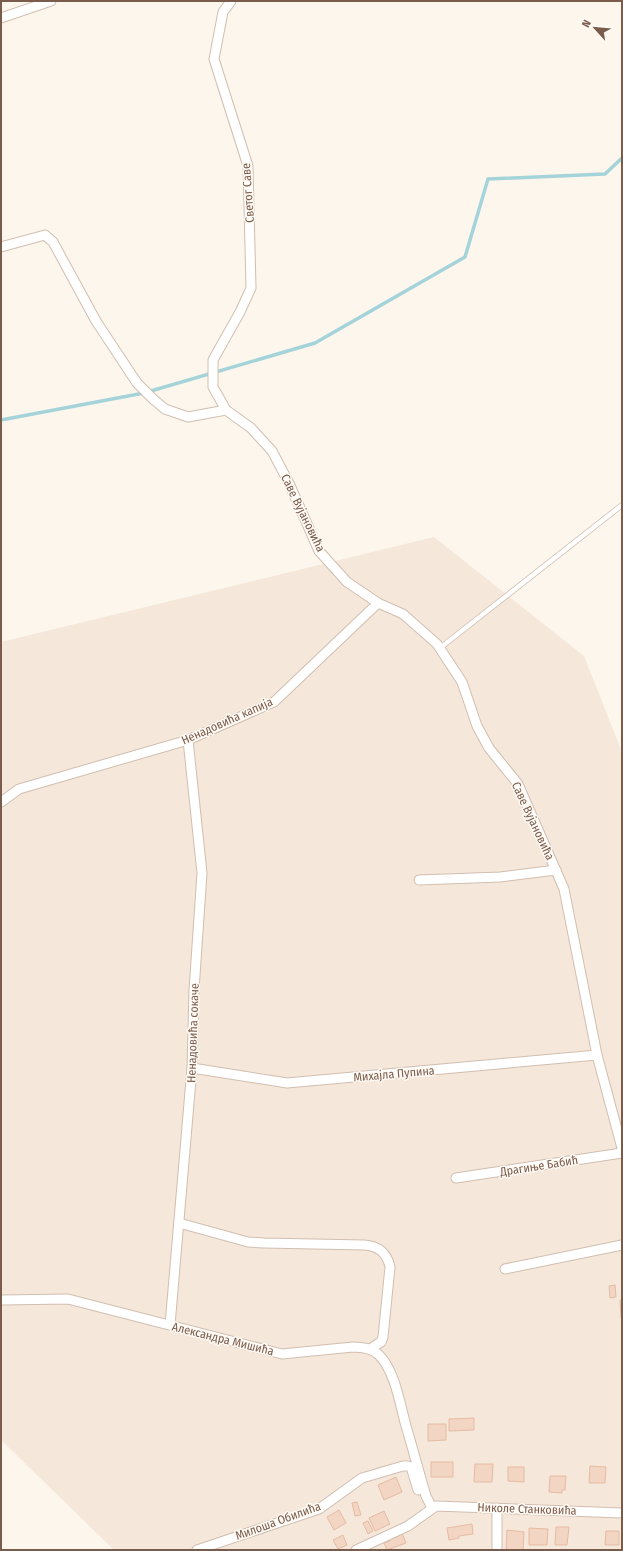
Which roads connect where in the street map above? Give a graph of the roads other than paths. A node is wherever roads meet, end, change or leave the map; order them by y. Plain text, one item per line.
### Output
1 (51, 1) edge
2 (231, 1) edge
3 (1, 18) edge
4 (1, 247) edge
5 (213, 360) joint
6 (226, 410) junction
7 (622, 506) edge
8 (378, 603) junction
9 (440, 648) junction
10 (188, 740) junction
11 (1, 802) edge
12 (556, 870) junction
13 (419, 880) dead end
14 (597, 1055) junction
15 (192, 1068) junction
16 (622, 1148) edge
17 (622, 1153) edge
18 (456, 1178) dead end
19 (179, 1223) junction
20 (622, 1245) edge
21 (505, 1270) dead end
22 (1, 1300) edge
23 (170, 1325) junction
24 (370, 1350) junction
25 (426, 1496) junction
26 (432, 1508) junction
27 (497, 1508) junction
28 (622, 1513) edge
29 (197, 1550) edge
30 (356, 1550) edge
31 (497, 1550) edge

1 - 3 street
2 - 5 street, Светог Саве
4 - 6 street
5 - 6 street, Саве Вујановића
6 - 8 street, Саве Вујановића
7 - 9 lane
8 - 9 street, Саве Вујановића
8 - 10 street, Ненадовића капија
9 - 12 street, Саве Вујановића
10 - 11 street, Ненадовића капија
10 - 15 street, Ненадовића сокаче
12 - 13 street
12 - 14 street, Саве Вујановића
14 - 15 street, Михајла Пупина
14 - 16 street, Саве Вујановића
15 - 19 street, Ненадовића сокаче
17 - 18 street, Драгиње Бабић
19 - 23 street, Ненадовића сокаче
19 - 24 street
20 - 21 street
22 - 23 street, Александра Мишића
23 - 24 street, Александра Мишића
24 - 25 street
25 - 26 street
25 - 29 street, Милоша Обилића
26 - 27 street, Николе Станковића
26 - 30 street
27 - 28 street, Николе Станковића
27 - 31 street

